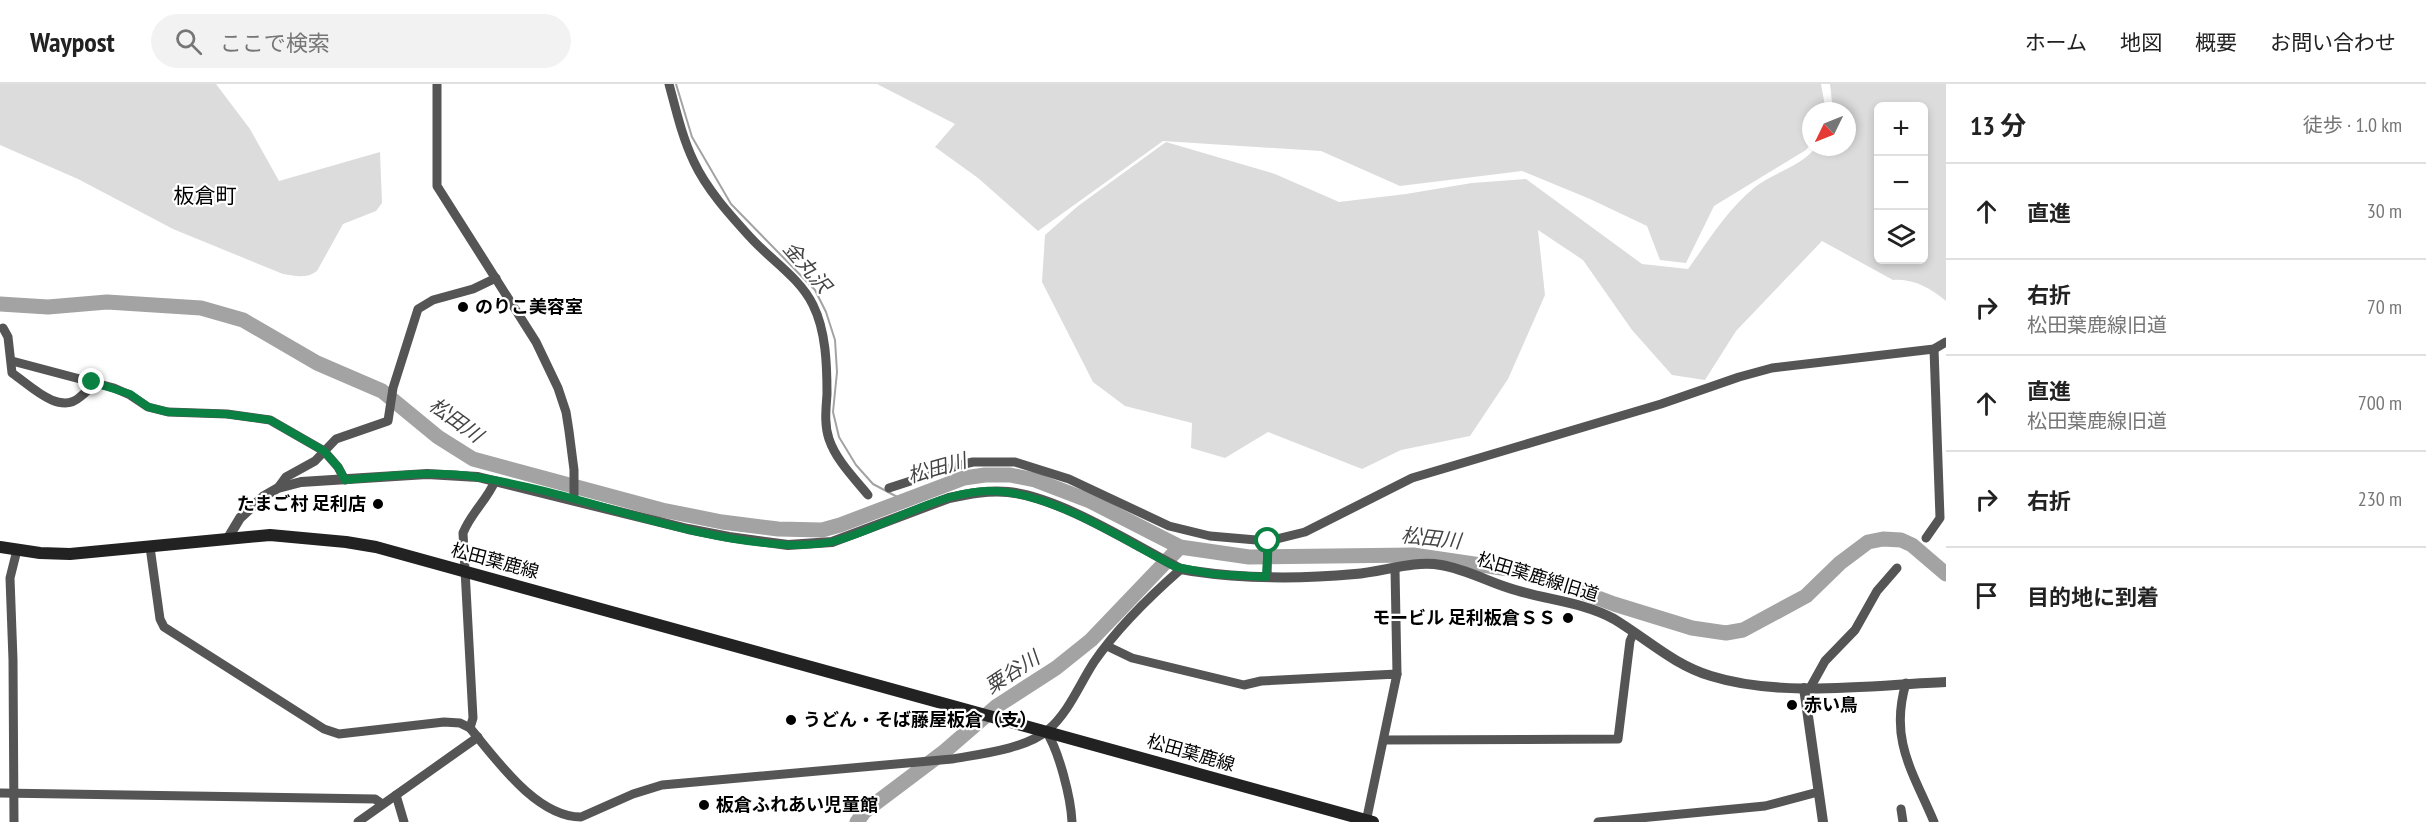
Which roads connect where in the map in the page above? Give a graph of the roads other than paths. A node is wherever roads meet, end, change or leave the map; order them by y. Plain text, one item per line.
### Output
1 (437, 84) edge
2 (669, 84) edge
3 (496, 278) junction
4 (3, 328) dead end
5 (1946, 342) edge
6 (1934, 349) junction
7 (12, 361) junction
8 (92, 382) junction
9 (324, 451) junction
10 (345, 480) junction
11 (495, 481) junction
12 (278, 488) junction
13 (889, 488) dead end
14 (868, 495) dead end
15 (574, 500) junction
16 (1943, 519) edge
17 (228, 538) junction
18 (1926, 538) dead end
19 (1268, 544) junction
20 (150, 547) junction
21 (0, 548) edge
22 (17, 550) junction
23 (1179, 568) junction
24 (1898, 568) dead end
25 (1395, 569) junction
26 (465, 571) junction
27 (1267, 574) junction
28 (1634, 632) junction
29 (1107, 646) junction
30 (1397, 674) junction
31 (1946, 682) edge
32 (1906, 683) junction
33 (1808, 688) junction
34 (470, 728) junction
35 (1047, 731) junction
36 (478, 737) junction
37 (1384, 740) junction
38 (1818, 792) junction
39 (0, 793) edge
40 (14, 793) junction
41 (396, 795) junction
42 (382, 804) junction
43 (1901, 808) dead end
44 (580, 820) edge
45 (1368, 821) edge
46 (14, 822) edge
47 (358, 822) edge
48 (404, 822) edge
49 (1072, 822) edge
50 (1598, 822) edge
51 (1822, 822) edge
52 (1903, 822) edge
53 (1934, 822) edge

1 - 3 street
2 - 14 street
3 - 9 street
3 - 15 street
4 - 7 street
5 - 6 street
6 - 16 street
6 - 19 street
7 - 8 street
7 - 8 street
8 - 9 street
9 - 10 street
9 - 12 street
10 - 11 street
10 - 12 street
11 - 15 street
11 - 26 street
12 - 17 street
13 - 19 street
15 - 23 street, 松田葉鹿線旧道
16 - 18 street
17 - 20 main road, 松田葉鹿線
17 - 26 main road, 松田葉鹿線
19 - 27 street
20 - 22 main road, 松田葉鹿線
20 - 34 street
21 - 22 main road, 松田葉鹿線
22 - 40 street
23 - 27 street, 松田葉鹿線旧道
23 - 29 street
24 - 33 street
25 - 27 street, 松田葉鹿線旧道
25 - 28 street, 松田葉鹿線旧道
25 - 30 street
26 - 34 street
26 - 35 main road, 松田葉鹿線
28 - 33 street, 松田葉鹿線旧道
28 - 37 street
29 - 30 street
29 - 35 street
30 - 37 street
31 - 32 street, 松田葉鹿線旧道
32 - 33 street, 松田葉鹿線旧道
32 - 53 street
33 - 38 street
34 - 36 street
35 - 44 street
35 - 45 main road, 松田葉鹿線
35 - 49 street
36 - 41 street
36 - 44 street
37 - 45 street
38 - 50 street
38 - 51 street
39 - 40 street
40 - 42 street
40 - 46 street
41 - 42 street
41 - 48 street
42 - 47 street
43 - 52 street

